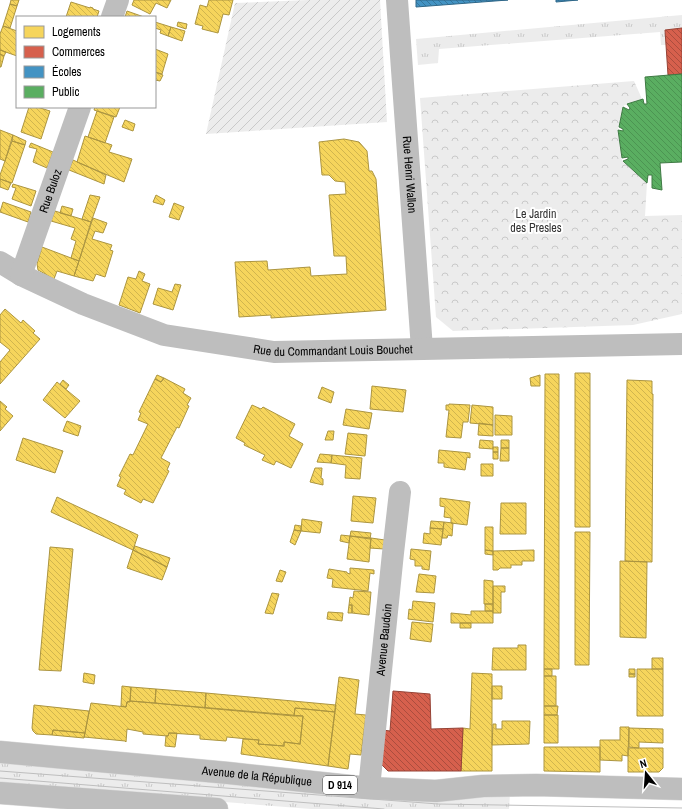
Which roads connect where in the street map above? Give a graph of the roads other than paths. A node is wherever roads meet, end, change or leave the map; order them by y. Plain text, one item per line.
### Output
1 (118, 0) edge
2 (397, 0) edge
3 (112, 16) edge
4 (80, 108) edge
5 (0, 262) edge
6 (21, 275) junction
7 (682, 344) edge
8 (422, 349) junction
9 (400, 492) dead end
10 (0, 752) edge
11 (369, 788) junction
12 (682, 789) edge
13 (0, 793) edge
14 (216, 809) edge

1 - 3 street
2 - 8 street, Rue Henri Wallon
4 - 6 street, Rue Buloz
5 - 6 street, Rue du Commandant Louis Bouchet
6 - 8 street, Rue du Commandant Louis Bouchet
7 - 8 street, Rue du Commandant Louis Bouchet
9 - 11 street, Avenue Baudoin
10 - 11 street, Avenue de la République / D 914
11 - 12 street, Avenue de la République / D 914
13 - 14 street

